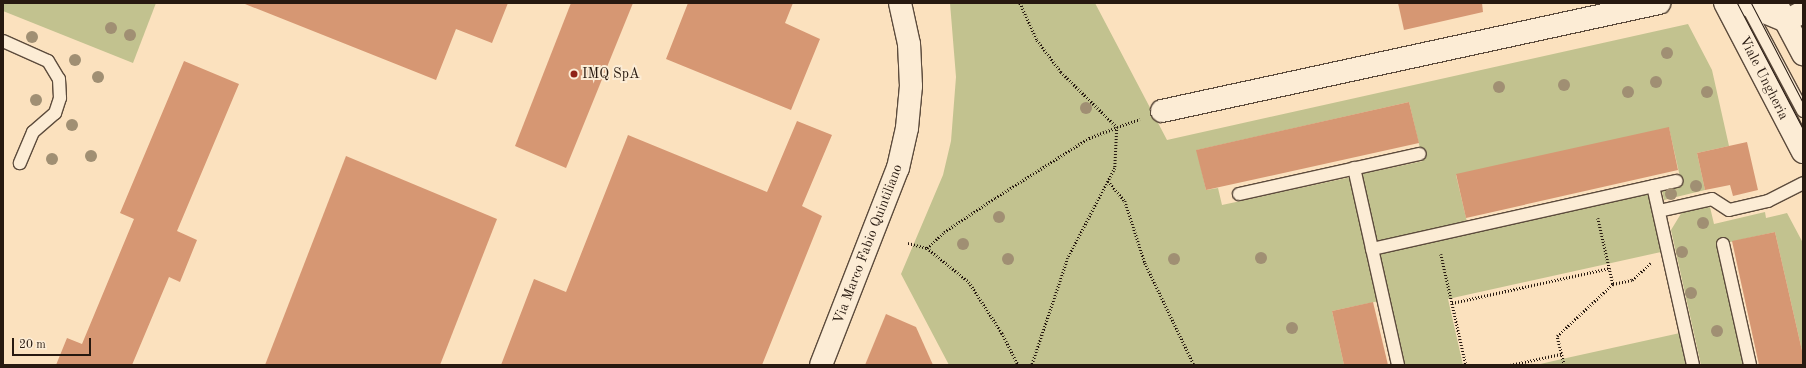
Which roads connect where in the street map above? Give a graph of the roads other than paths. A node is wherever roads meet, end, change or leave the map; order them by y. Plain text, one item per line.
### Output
1 (900, 3) edge
2 (1659, 3) edge
3 (1740, 3) edge
4 (1788, 12) edge
5 (3, 41) edge
6 (1803, 54) edge
7 (1162, 111) road end
8 (1803, 111) edge
9 (1803, 152) edge
10 (1420, 154) dead end
11 (20, 163) dead end
12 (1354, 168) junction
13 (1676, 181) dead end
14 (1803, 183) edge
15 (1654, 186) junction
16 (1239, 194) dead end
17 (1659, 211) junction
18 (1723, 244) dead end
19 (1372, 249) junction
20 (821, 365) edge
21 (1398, 365) edge
22 (1693, 365) edge
23 (1750, 365) edge

1 - 20 street, Via Marco Fabio Quintiliano
2 - 7 street
3 - 4 street
3 - 8 lane, Viale Ungheria
3 - 9 street, Viale Ungheria
4 - 6 street
5 - 11 lane
10 - 12 lane
12 - 16 lane
12 - 19 lane
13 - 15 lane
14 - 17 lane
15 - 17 lane
15 - 19 lane
17 - 22 lane
18 - 23 lane
19 - 21 lane

